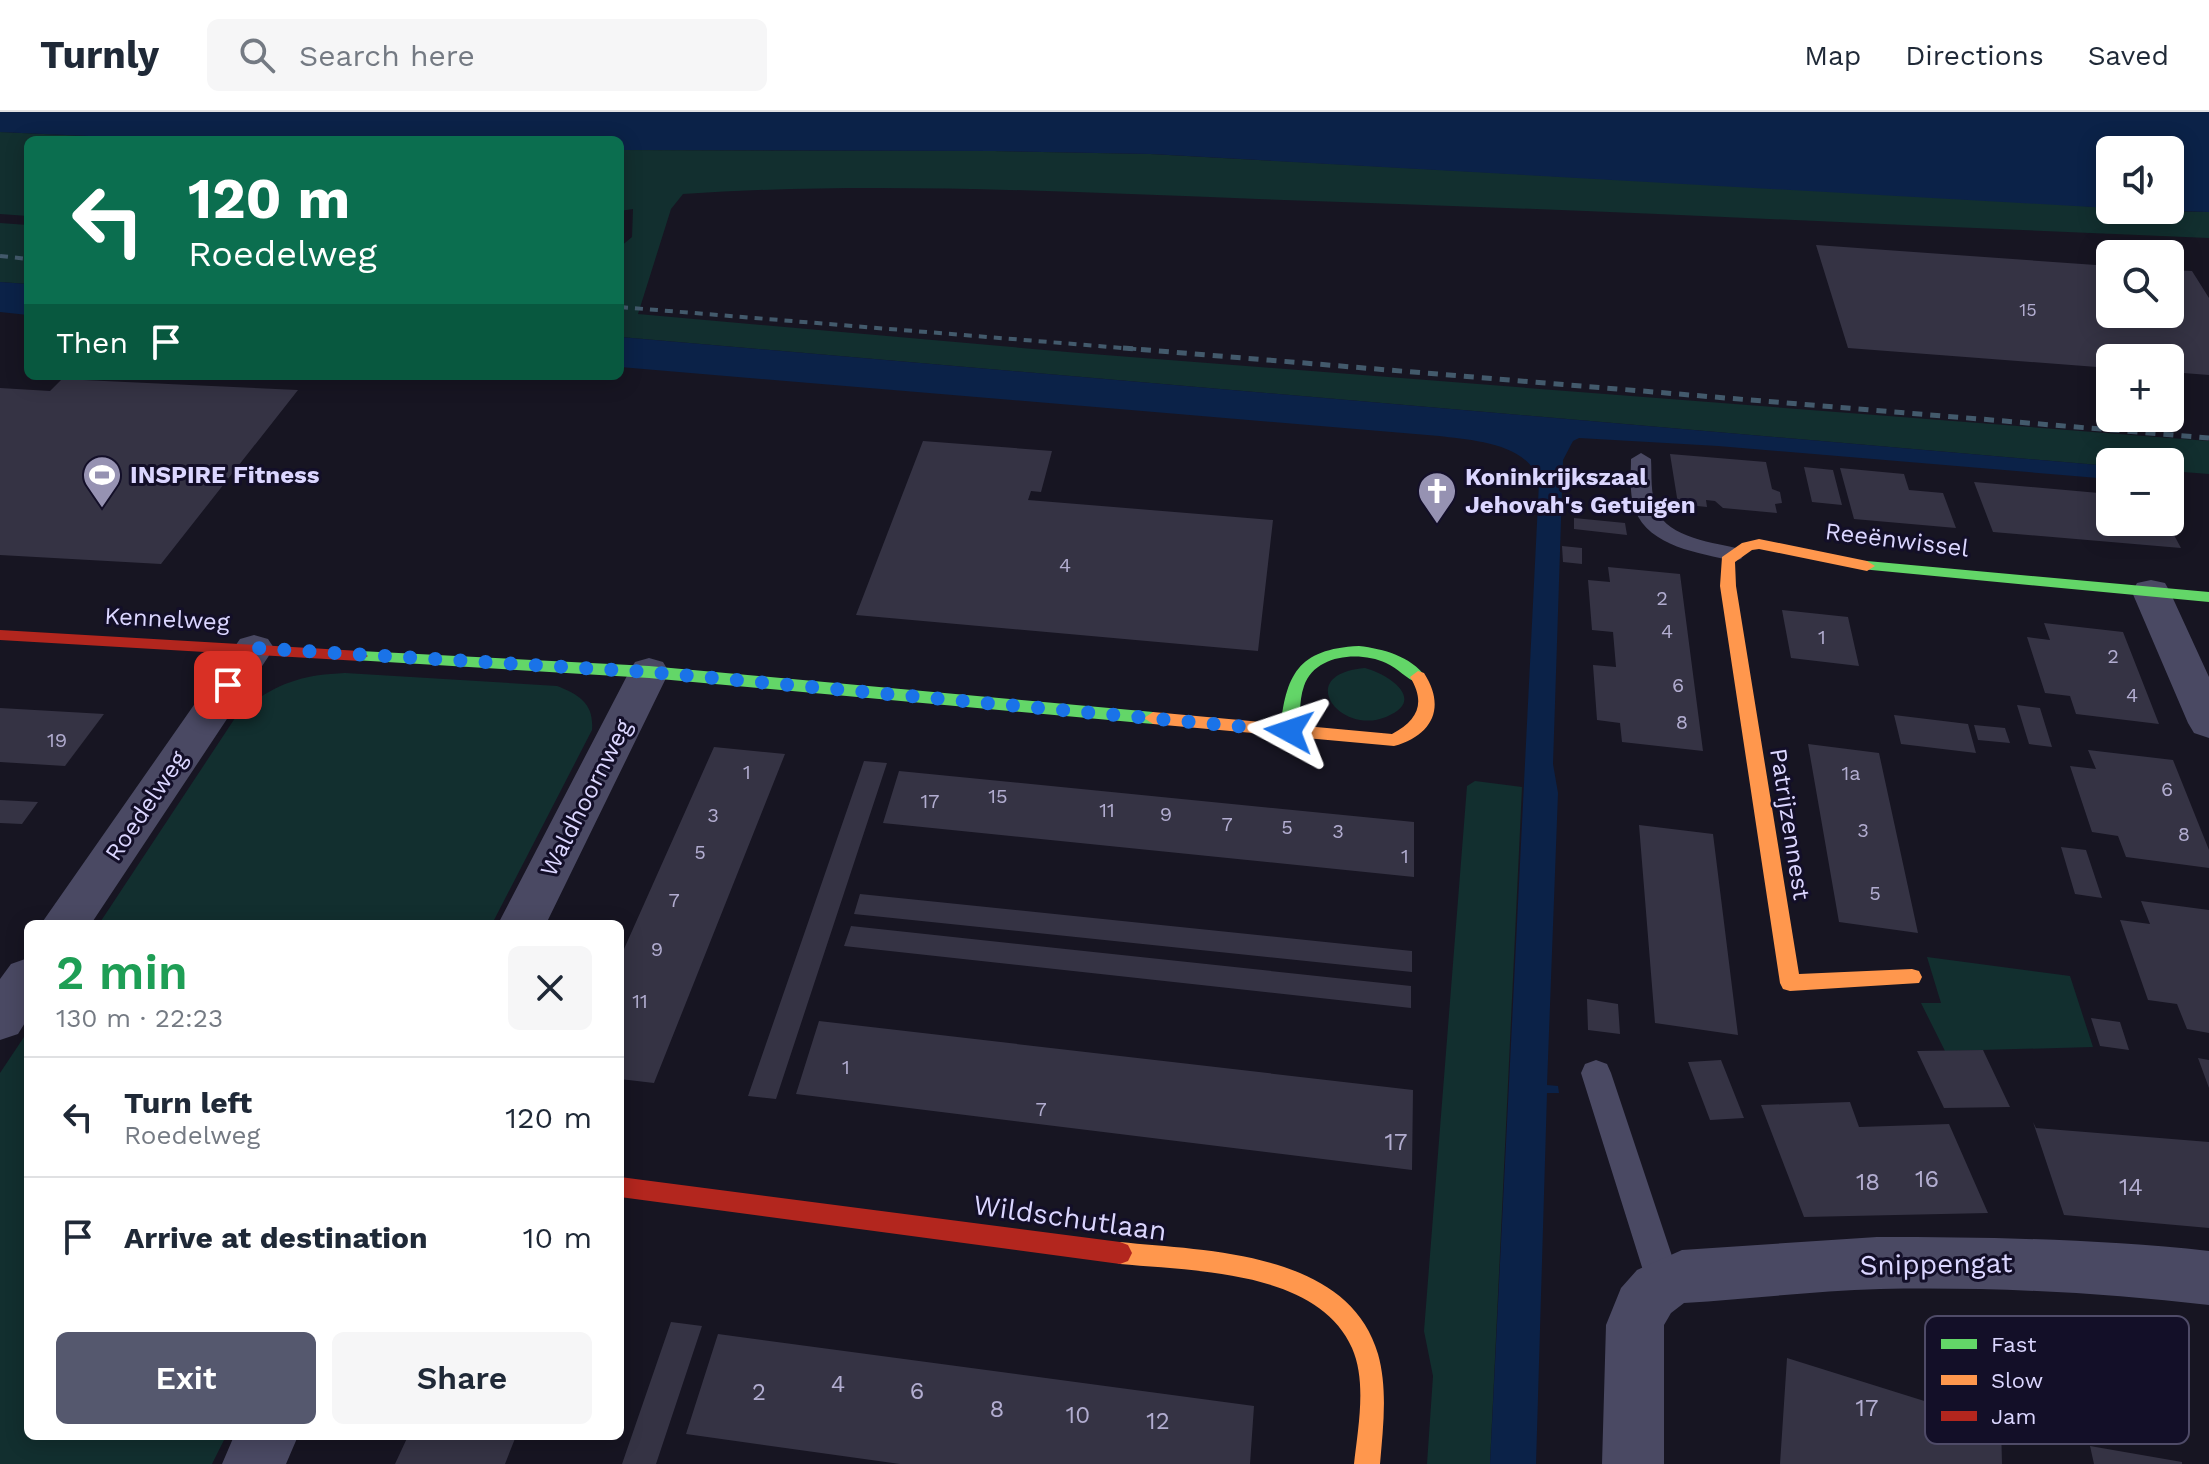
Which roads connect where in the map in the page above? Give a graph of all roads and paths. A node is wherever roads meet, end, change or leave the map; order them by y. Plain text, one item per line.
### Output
1 (1641, 459) dead end
2 (1733, 554) junction
3 (2151, 592) junction
4 (2209, 597) edge
5 (0, 635) edge
6 (254, 648) junction
7 (649, 672) junction
8 (2209, 723) edge
9 (1289, 731) junction
10 (68, 920) edge
11 (524, 920) edge
12 (1912, 977) dead end
13 (24, 984) edge
14 (0, 1019) edge
15 (1596, 1073) dead end
16 (624, 1188) edge
17 (2209, 1278) edge
18 (1664, 1283) junction
19 (265, 1440) edge
20 (253, 1464) edge
21 (1367, 1464) edge
22 (1633, 1464) edge

1 - 2 lane, Reeënwissel
2 - 3 street, Reeënwissel
2 - 12 street, Patrijzennest
3 - 4 street, Reeënwissel
3 - 8 street
5 - 6 street, Kennelweg
6 - 7 street, Kennelweg
6 - 10 street, Roedelweg
7 - 9 street, Kennelweg
7 - 11 street, Waldhoornweg
9 - 9 street, Kennelweg
13 - 14 street
15 - 18 lane
16 - 21 street, Wildschutlaan
17 - 18 street, Snippengat
18 - 22 street
19 - 20 street

